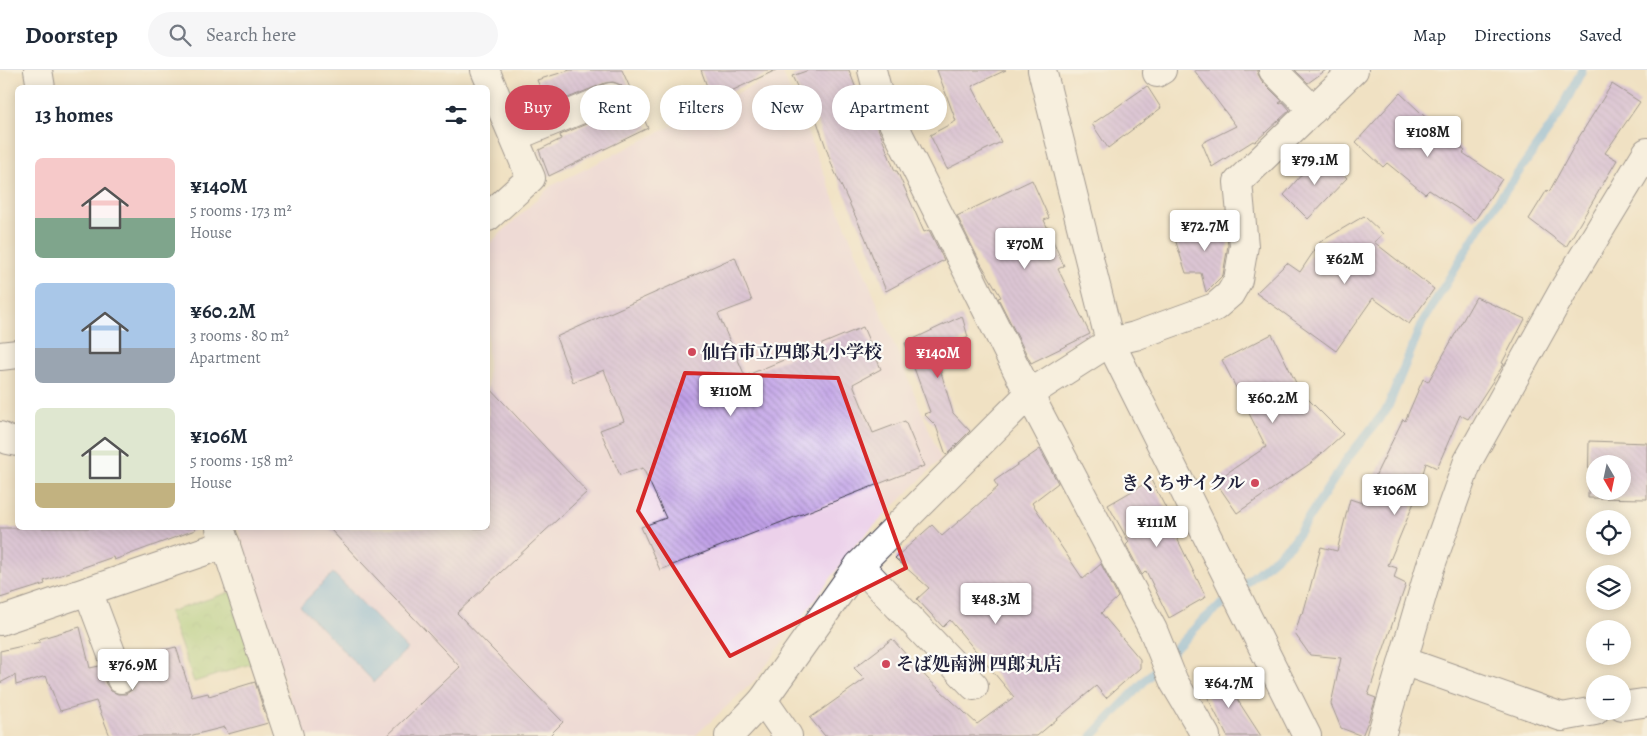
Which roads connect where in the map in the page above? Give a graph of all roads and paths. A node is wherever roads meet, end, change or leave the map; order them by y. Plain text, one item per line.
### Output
1 (38, 70) edge
2 (872, 70) edge
3 (1042, 70) edge
4 (1273, 70) edge
5 (1354, 70) edge
6 (40, 85) edge
7 (490, 92) edge
8 (580, 110) edge
9 (1313, 110) junction
10 (514, 137) junction
11 (1647, 152) edge
12 (490, 216) edge
13 (1110, 342) junction
14 (15, 354) edge
15 (0, 356) edge
16 (1029, 394) junction
17 (0, 436) edge
18 (15, 441) edge
19 (223, 536) edge
20 (859, 565) junction
21 (88, 591) junction
22 (0, 621) edge
23 (1403, 661) junction
24 (121, 678) dead end
25 (974, 686) dead end
26 (763, 700) junction
27 (1586, 713) edge
28 (288, 736) edge
29 (729, 736) edge
30 (788, 736) edge
31 (1206, 736) edge
32 (1307, 736) edge
33 (1381, 736) edge

1 - 6 street
2 - 16 street
3 - 13 street
4 - 9 street
5 - 9 street
7 - 10 street
8 - 10 street
9 - 13 street
10 - 12 street
11 - 23 street
13 - 16 street
13 - 32 street
14 - 15 street
16 - 20 street
16 - 31 street
17 - 18 street
19 - 21 street
19 - 28 street
20 - 25 street
20 - 26 street
21 - 22 street
21 - 24 street
23 - 27 street
23 - 33 street
26 - 29 street
26 - 30 street

